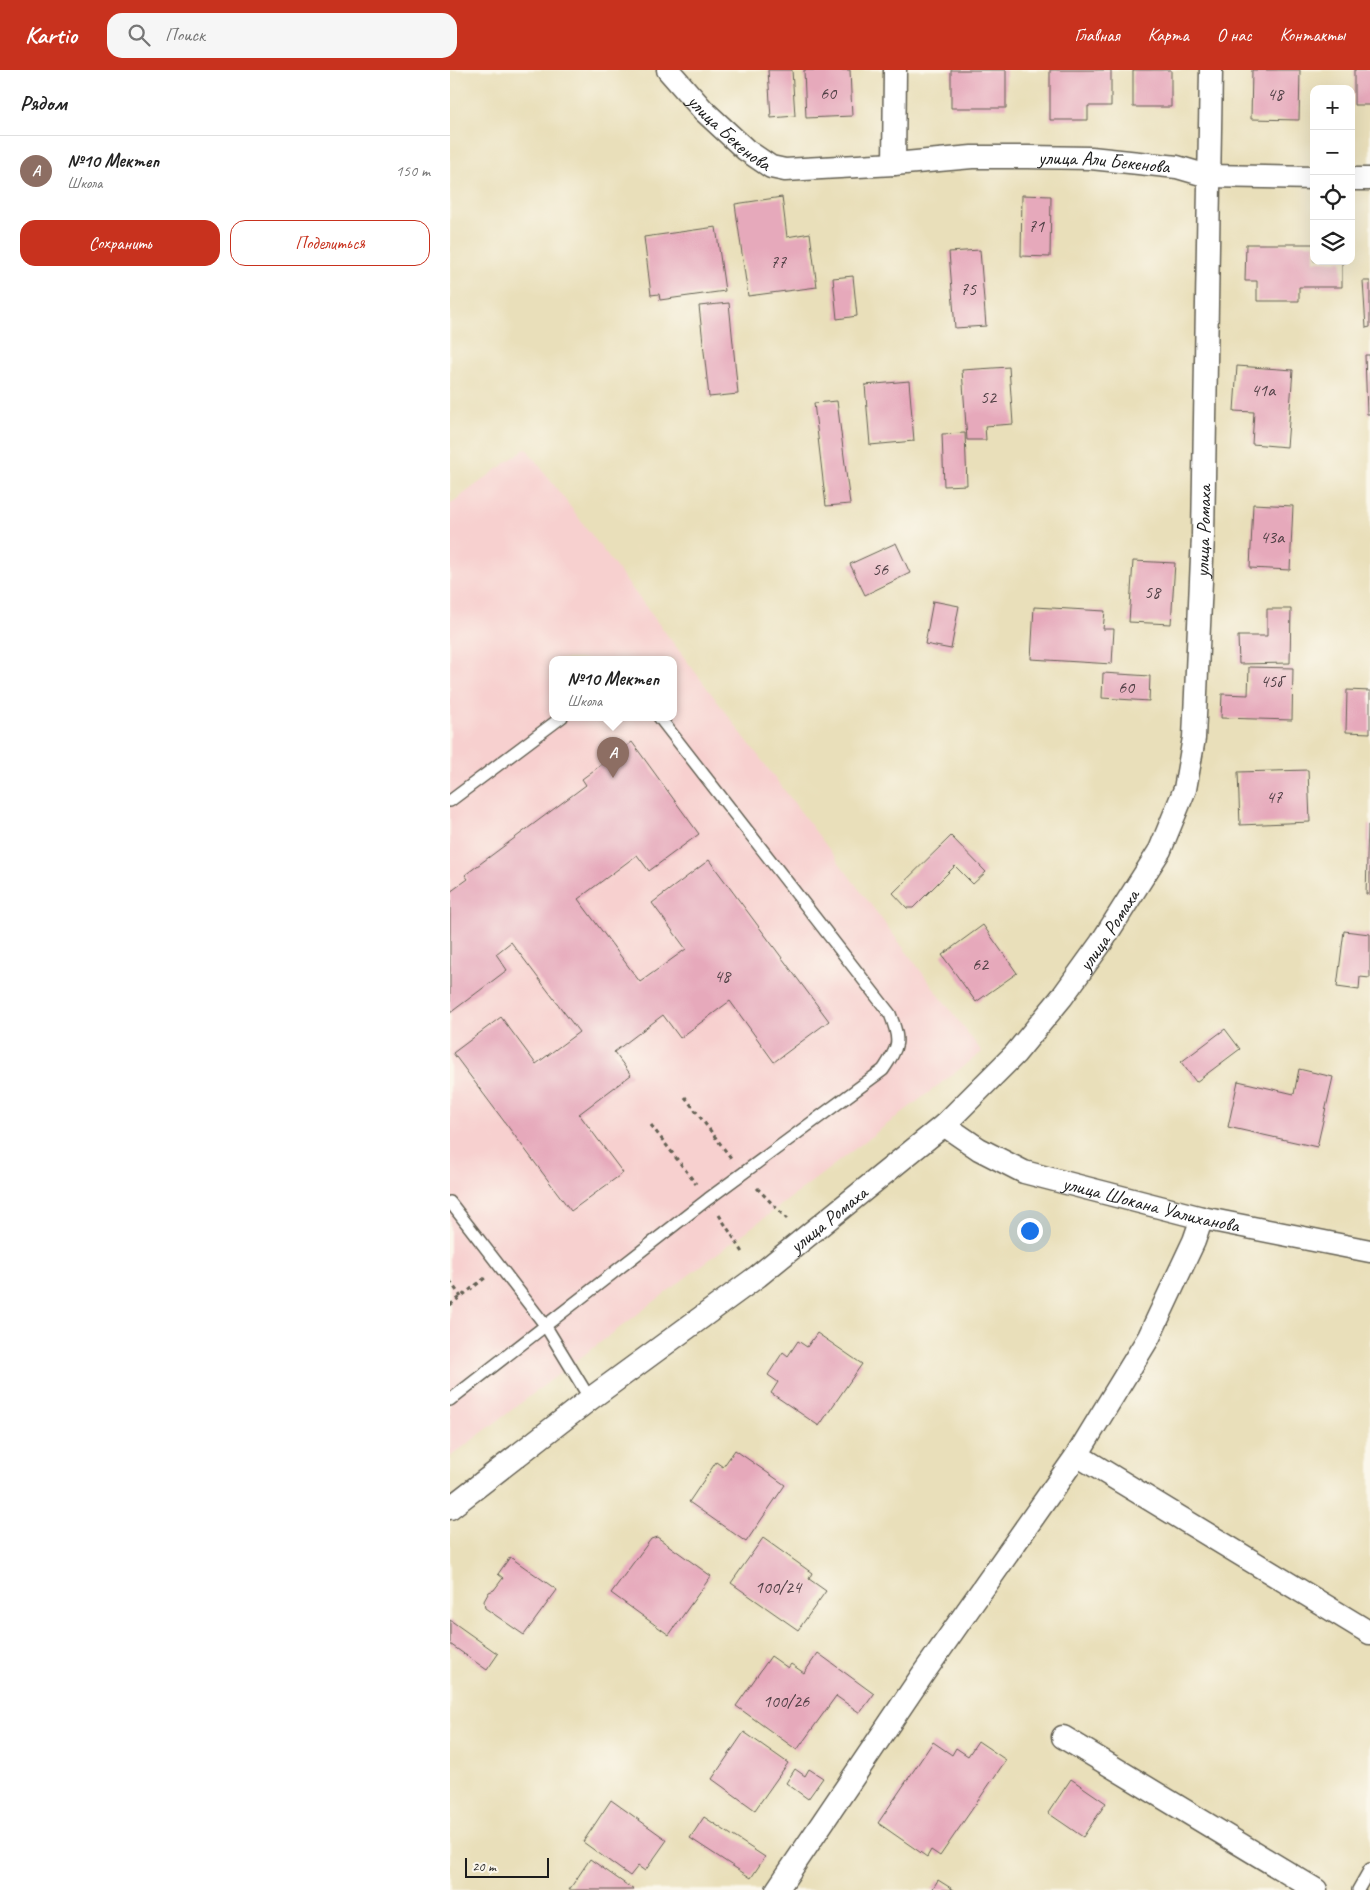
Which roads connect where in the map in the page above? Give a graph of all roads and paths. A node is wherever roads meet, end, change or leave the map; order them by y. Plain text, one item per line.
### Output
1 (668, 70) edge
2 (895, 70) edge
3 (1211, 70) edge
4 (894, 164) junction
5 (1208, 176) junction
6 (1310, 178) edge
7 (1355, 179) edge
8 (1370, 179) edge
9 (557, 721) edge
10 (662, 721) edge
11 (450, 801) edge
12 (944, 1125) junction
13 (450, 1202) edge
14 (1202, 1218) junction
15 (1370, 1250) edge
16 (500, 1266) junction
17 (450, 1281) edge
18 (461, 1297) junction
19 (450, 1305) edge
20 (545, 1326) junction
21 (590, 1399) junction
22 (450, 1400) edge
23 (1078, 1455) junction
24 (450, 1508) edge
25 (1370, 1633) edge
26 (1063, 1737) dead end
27 (1370, 1869) edge
28 (777, 1890) edge
29 (1316, 1890) edge
30 (1358, 1890) edge

1 - 4 street, улица Бекенова
2 - 4 street
3 - 5 street, улица Ромаха
4 - 5 street, улица Али Бекенова
5 - 6 street, улица Али Бекенова
5 - 12 street, улица Ромаха
7 - 8 street
9 - 11 lane
10 - 20 lane
12 - 14 street, улица Шокана Уалиханова
12 - 21 street, улица Ромаха
13 - 16 lane
14 - 15 street, улица Шокана Уалиханова
14 - 23 street
16 - 18 path
16 - 20 lane
17 - 18 path
18 - 19 path
20 - 21 lane
20 - 22 lane
21 - 24 street, улица Ромаха
23 - 25 street
23 - 28 street
26 - 29 street
27 - 30 lane

